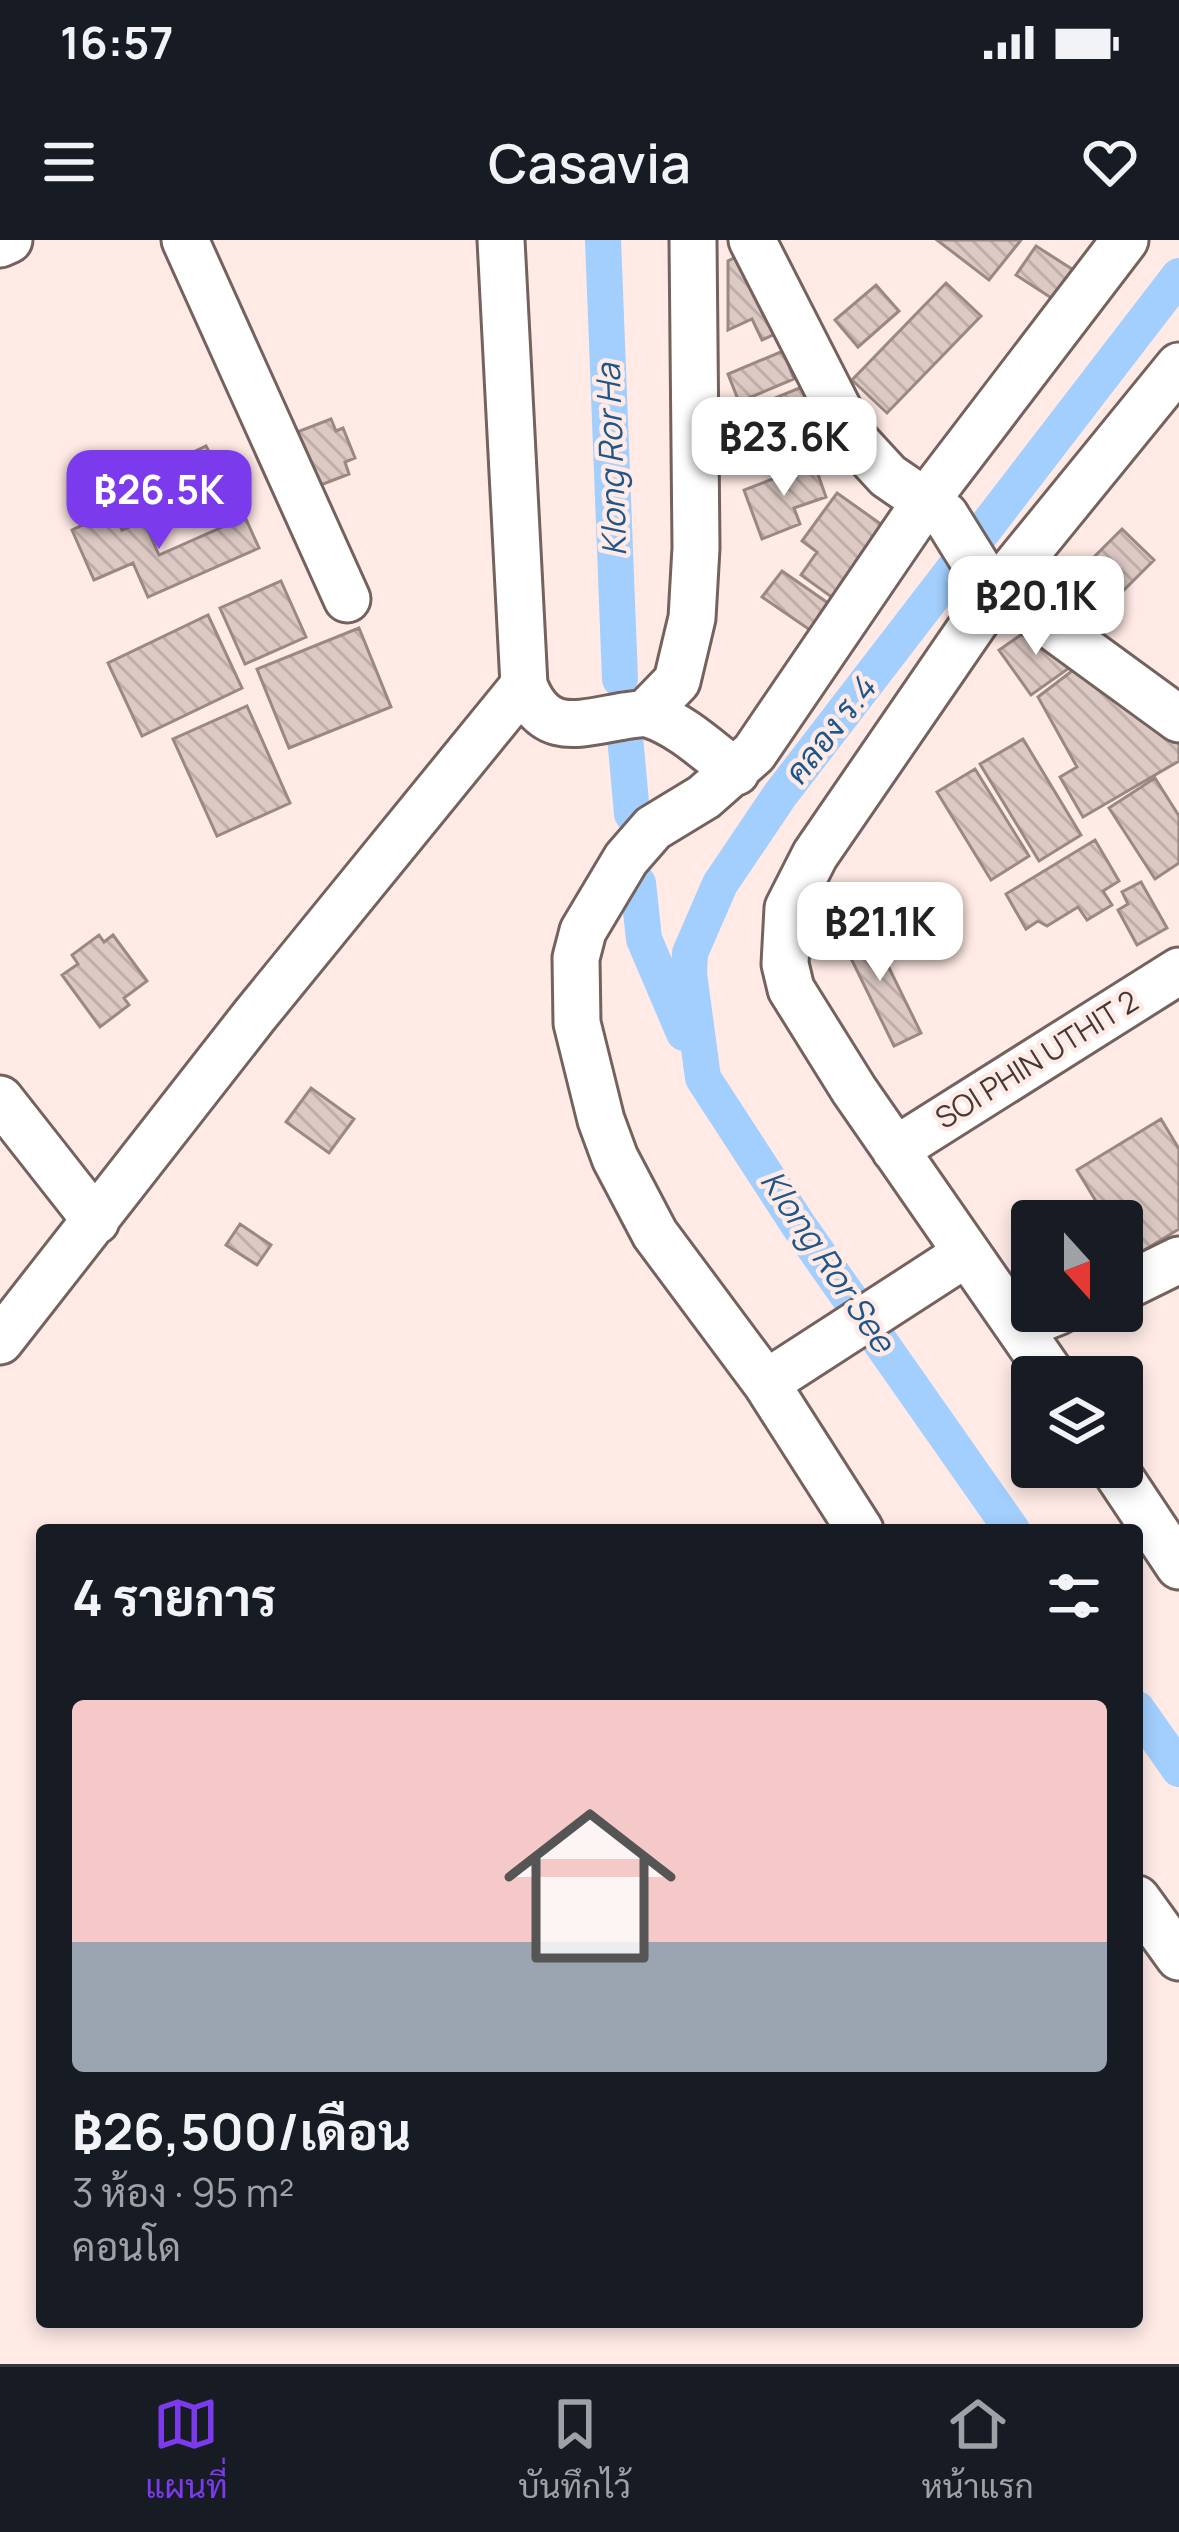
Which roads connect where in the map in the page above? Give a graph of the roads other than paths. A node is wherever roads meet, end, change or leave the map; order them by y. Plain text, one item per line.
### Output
1 (9, 240) edge
2 (185, 240) edge
3 (501, 240) edge
4 (693, 240) edge
5 (752, 240) edge
6 (1125, 240) edge
7 (0, 244) edge
8 (1179, 366) edge
9 (935, 509) junction
10 (991, 582) junction
11 (347, 599) dead end
12 (524, 685) junction
13 (646, 712) junction
14 (1179, 719) edge
15 (736, 772) junction
16 (1179, 971) edge
17 (0, 1099) edge
18 (895, 1150) junction
19 (95, 1221) junction
20 (967, 1253) junction
21 (1179, 1260) edge
22 (1143, 1278) edge
23 (1011, 1293) edge
24 (0, 1342) edge
25 (766, 1383) junction
26 (1127, 1488) edge
27 (856, 1524) edge
28 (1179, 1566) edge
29 (1143, 1907) edge
30 (1179, 1957) edge

1 - 7 street
2 - 11 street
3 - 12 street
4 - 13 street
5 - 9 street
6 - 9 street
8 - 10 street
9 - 10 street
9 - 15 street
10 - 14 street
10 - 18 street
12 - 13 street
12 - 19 street
13 - 15 street
15 - 25 street
16 - 18 street, SOI PHIN UTHIT 2
17 - 19 street
18 - 20 street
19 - 24 street
20 - 23 street
20 - 25 street
21 - 22 street
25 - 27 street
26 - 28 street
29 - 30 street

